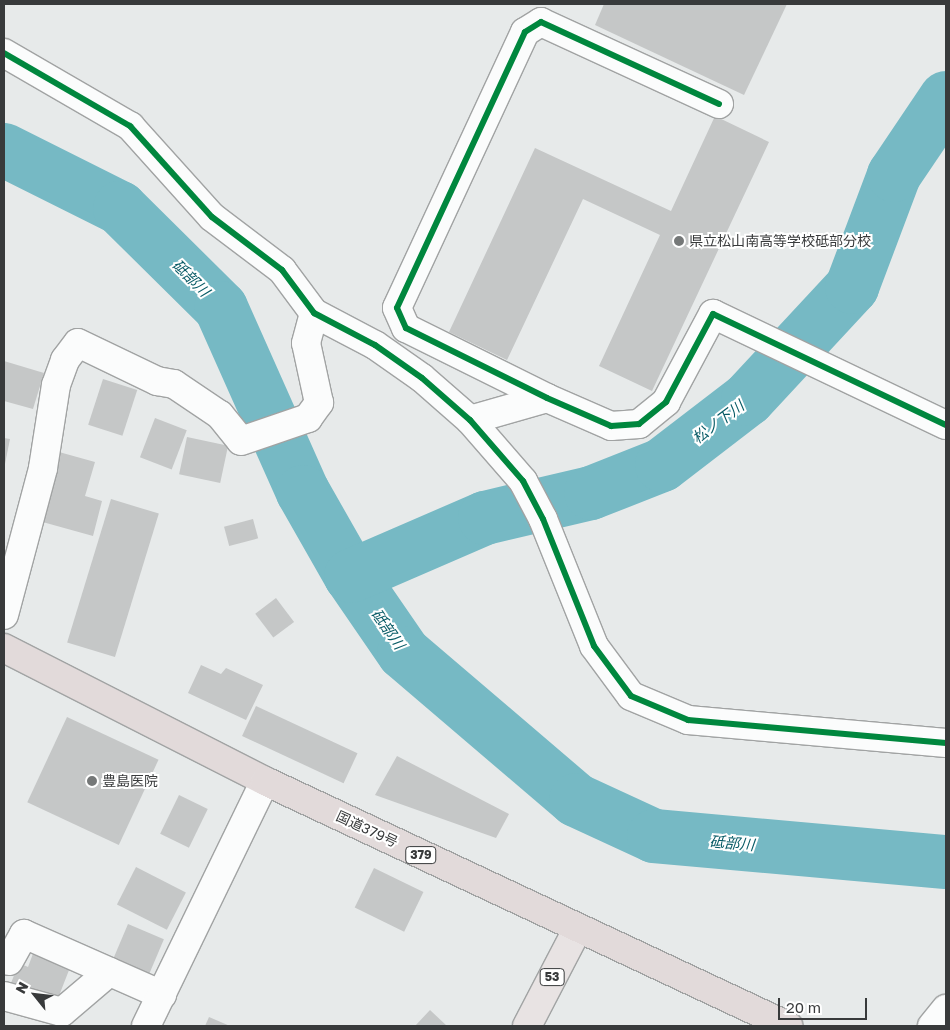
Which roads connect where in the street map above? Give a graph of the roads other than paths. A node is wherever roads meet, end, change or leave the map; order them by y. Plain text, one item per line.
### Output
1 (4, 53) edge
2 (719, 104) dead end
3 (314, 312) junction
4 (546, 398) junction
5 (470, 420) junction
6 (946, 425) edge
7 (4, 615) edge
8 (4, 648) edge
9 (946, 743) edge
10 (264, 781) junction
11 (578, 928) junction
12 (9, 961) dead end
13 (109, 972) junction
14 (162, 995) junction
15 (4, 996) edge
16 (946, 1009) edge
17 (146, 1026) edge
18 (527, 1026) edge
19 (788, 1026) edge
20 (932, 1026) edge

1 - 3 street
2 - 4 street
3 - 5 street
3 - 7 street
4 - 5 street
4 - 6 street
5 - 9 street
8 - 10 highway, 国道379号 / 379
10 - 11 highway, 国道379号 / 379
10 - 14 street
11 - 18 main road, 53
11 - 19 highway, 国道379号 / 379
12 - 13 street
13 - 14 street
13 - 15 street
14 - 17 street
16 - 20 street

